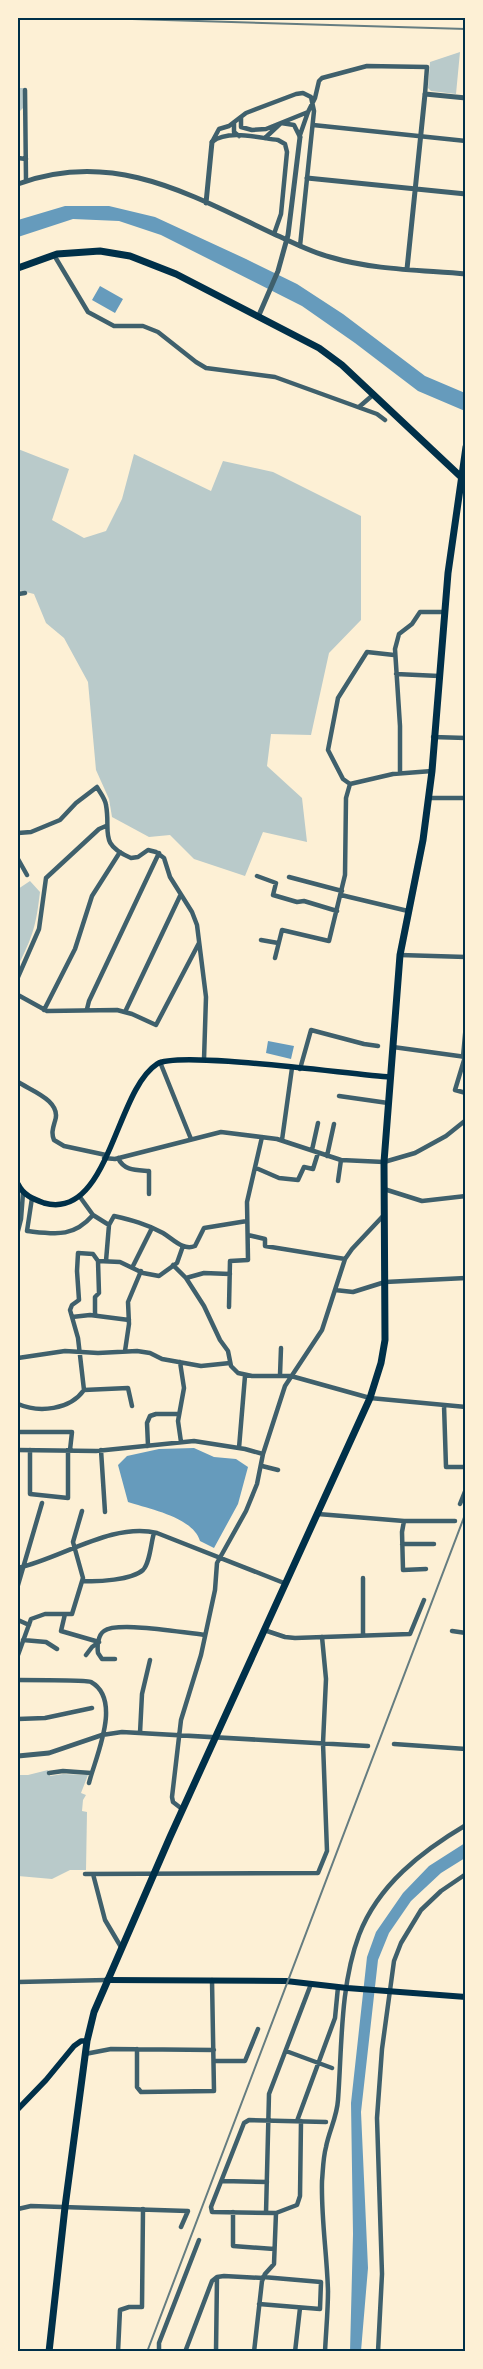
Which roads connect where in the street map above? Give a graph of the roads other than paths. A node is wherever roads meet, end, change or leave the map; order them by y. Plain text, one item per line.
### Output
1 (25, 90) dead end
2 (425, 94) junction
3 (466, 98) edge
4 (312, 102) junction
5 (308, 112) junction
6 (18, 116) edge
7 (25, 116) junction
8 (241, 117) junction
9 (234, 123) junction
10 (281, 123) junction
11 (312, 125) junction
12 (240, 136) junction
13 (421, 136) junction
14 (300, 137) junction
15 (263, 138) junction
16 (466, 141) edge
17 (212, 142) junction
18 (18, 158) edge
19 (26, 159) junction
20 (307, 178) junction
21 (26, 180) junction
22 (18, 184) edge
23 (416, 188) junction
24 (466, 194) edge
25 (206, 203) junction
26 (274, 234) junction
27 (300, 246) junction
28 (54, 255) junction
29 (18, 268) edge
30 (407, 268) junction
31 (466, 274) edge
32 (259, 315) junction
33 (374, 394) junction
34 (359, 407) junction
35 (384, 420) dead end
36 (466, 447) edge
37 (460, 476) junction
38 (466, 482) edge
39 (25, 593) dead end
40 (18, 594) edge
41 (445, 612) junction
42 (394, 655) junction
43 (396, 674) junction
44 (439, 676) junction
45 (434, 738) junction
46 (466, 738) edge
47 (432, 771) junction
48 (400, 773) junction
49 (350, 784) junction
50 (428, 798) junction
51 (466, 798) edge
52 (106, 826) junction
53 (18, 833) edge
54 (120, 852) junction
55 (159, 853) junction
56 (18, 859) edge
57 (27, 875) dead end
58 (256, 876) dead end
59 (289, 877) dead end
60 (342, 893) junction
61 (180, 896) junction
62 (337, 911) junction
63 (408, 911) junction
64 (262, 940) dead end
65 (200, 942) junction
66 (278, 943) junction
67 (400, 955) junction
68 (466, 957) edge
69 (275, 958) dead end
70 (18, 977) edge
71 (18, 995) edge
72 (87, 1009) junction
73 (44, 1010) junction
74 (125, 1012) junction
75 (466, 1024) edge
76 (378, 1046) dead end
77 (392, 1047) junction
78 (464, 1057) edge
79 (204, 1060) junction
80 (160, 1062) junction
81 (292, 1068) junction
82 (300, 1069) junction
83 (390, 1077) junction
84 (18, 1082) edge
85 (466, 1093) edge
86 (339, 1096) dead end
87 (388, 1104) junction
88 (466, 1120) edge
89 (318, 1124) dead end
90 (334, 1124) dead end
91 (262, 1137) junction
92 (191, 1139) junction
93 (282, 1140) junction
94 (312, 1150) junction
95 (318, 1153) junction
96 (327, 1156) junction
97 (105, 1157) junction
98 (118, 1158) junction
99 (341, 1160) junction
100 (384, 1162) junction
101 (256, 1168) junction
102 (338, 1181) dead end
103 (18, 1184) edge
104 (384, 1189) junction
105 (23, 1193) junction
106 (149, 1194) dead end
107 (466, 1196) edge
108 (80, 1197) junction
109 (32, 1198) junction
110 (94, 1215) junction
111 (383, 1216) junction
112 (247, 1221) junction
113 (109, 1225) junction
114 (152, 1228) junction
115 (18, 1231) edge
116 (248, 1235) junction
117 (183, 1246) junction
118 (346, 1259) junction
119 (98, 1261) junction
120 (106, 1261) junction
121 (173, 1265) junction
122 (134, 1266) junction
123 (140, 1271) junction
124 (230, 1274) junction
125 (186, 1278) junction
126 (466, 1278) edge
127 (385, 1282) junction
128 (335, 1290) junction
129 (229, 1307) dead end
130 (95, 1315) junction
131 (72, 1317) junction
132 (129, 1320) junction
133 (281, 1348) dead end
134 (125, 1351) junction
135 (78, 1352) junction
136 (18, 1358) edge
137 (180, 1362) junction
138 (230, 1363) junction
139 (280, 1375) junction
140 (245, 1376) junction
141 (291, 1376) junction
142 (84, 1390) junction
143 (370, 1398) junction
144 (18, 1404) edge
145 (444, 1405) junction
146 (132, 1406) dead end
147 (466, 1407) edge
148 (179, 1414) junction
149 (18, 1432) edge
150 (181, 1442) junction
151 (148, 1446) junction
152 (239, 1448) junction
153 (18, 1450) edge
154 (30, 1450) junction
155 (69, 1450) junction
156 (101, 1450) junction
157 (263, 1454) junction
158 (262, 1466) junction
159 (466, 1467) edge
160 (278, 1470) dead end
161 (466, 1489) edge
162 (42, 1503) dead end
163 (460, 1504) dead end
164 (82, 1511) dead end
165 (105, 1512) dead end
166 (318, 1514) junction
167 (404, 1521) junction
168 (455, 1521) dead end
169 (154, 1533) junction
170 (402, 1544) junction
171 (434, 1544) dead end
172 (76, 1549) junction
173 (219, 1558) junction
174 (24, 1566) junction
175 (18, 1568) edge
176 (426, 1569) dead end
177 (363, 1578) dead end
178 (83, 1581) junction
179 (284, 1583) junction
180 (18, 1585) edge
181 (424, 1600) dead end
182 (65, 1614) junction
183 (18, 1620) edge
184 (29, 1625) junction
185 (264, 1630) junction
186 (452, 1631) dead end
187 (466, 1633) edge
188 (205, 1635) junction
189 (363, 1635) junction
190 (322, 1637) junction
191 (23, 1640) junction
192 (99, 1642) junction
193 (57, 1649) dead end
194 (18, 1655) edge
195 (86, 1655) dead end
196 (114, 1659) dead end
197 (150, 1660) dead end
198 (18, 1680) edge
199 (92, 1708) dead end
200 (18, 1720) edge
201 (140, 1733) junction
202 (102, 1735) junction
203 (180, 1735) junction
204 (216, 1737) junction
205 (323, 1744) junction
206 (394, 1744) dead end
207 (368, 1746) dead end
208 (466, 1749) edge
209 (18, 1756) edge
210 (49, 1773) dead end
211 (91, 1773) junction
212 (89, 1784) dead end
213 (182, 1809) junction
214 (466, 1825) edge
215 (85, 1874) dead end
216 (93, 1874) junction
217 (154, 1874) junction
218 (466, 1874) edge
219 (121, 1947) junction
220 (107, 1980) junction
221 (212, 1980) junction
222 (18, 1982) edge
223 (311, 1984) junction
224 (338, 1987) junction
225 (347, 1988) junction
226 (392, 1991) junction
227 (466, 1997) edge
228 (258, 2028) dead end
229 (87, 2041) junction
230 (137, 2049) junction
231 (214, 2050) junction
232 (286, 2051) junction
233 (86, 2054) junction
234 (214, 2061) junction
235 (318, 2063) junction
236 (332, 2068) dead end
237 (18, 2109) edge
238 (268, 2120) junction
239 (299, 2121) junction
240 (326, 2122) dead end
241 (222, 2181) junction
242 (267, 2182) junction
243 (64, 2207) junction
244 (18, 2209) edge
245 (143, 2209) junction
246 (234, 2212) junction
247 (266, 2213) junction
248 (276, 2213) junction
249 (181, 2227) dead end
250 (199, 2240) dead end
251 (274, 2249) junction
252 (217, 2277) junction
253 (263, 2277) junction
254 (259, 2304) junction
255 (300, 2308) junction
256 (49, 2352) edge
257 (118, 2352) edge
258 (159, 2352) edge
259 (185, 2352) edge
260 (216, 2352) edge
261 (254, 2352) edge
262 (295, 2352) edge
263 (324, 2352) edge
264 (378, 2352) edge

1 - 7 street
2 - 3 street
2 - 4 street
2 - 13 street
4 - 5 street
4 - 8 street
4 - 11 street
5 - 10 street
5 - 14 street
6 - 7 street
7 - 19 street
8 - 9 street
8 - 10 street
9 - 12 street
9 - 17 street
10 - 14 street
10 - 15 street
11 - 13 street
11 - 20 street
12 - 15 street
12 - 17 street
13 - 16 street
13 - 23 street
14 - 32 street
15 - 26 street
17 - 25 street
18 - 19 street
19 - 21 street
20 - 23 street
20 - 27 street
21 - 22 street
21 - 25 street
23 - 24 street
23 - 30 street
25 - 26 street
26 - 27 street
27 - 30 street
28 - 29 highway
28 - 32 highway
28 - 34 street
30 - 31 street
32 - 33 highway
33 - 34 street
33 - 37 highway
34 - 35 street
36 - 37 highway
37 - 38 main road
37 - 41 highway
39 - 40 street
41 - 42 street
41 - 44 highway
42 - 43 street
42 - 49 street
43 - 44 street
43 - 48 street
44 - 45 highway
45 - 46 street
45 - 47 highway
47 - 48 street
47 - 50 highway
48 - 49 street
49 - 60 street
50 - 51 street
50 - 63 highway
52 - 53 street
52 - 54 street
52 - 70 street
54 - 55 street
54 - 73 street
55 - 61 street
55 - 72 street
56 - 57 street
58 - 62 street
59 - 60 street
60 - 62 street
60 - 63 street
61 - 65 street
61 - 74 street
62 - 66 street
63 - 67 highway
64 - 66 street
65 - 74 street
65 - 79 street
66 - 69 street
67 - 68 street
67 - 77 highway
71 - 73 street
72 - 73 street
72 - 74 street
75 - 78 street
76 - 82 street
77 - 78 street
77 - 83 highway
78 - 85 street
79 - 80 main road
79 - 81 main road
80 - 92 street
80 - 97 main road
81 - 82 main road
81 - 93 street
82 - 83 main road
83 - 87 highway
84 - 97 street
86 - 87 street
87 - 100 highway
88 - 100 street
89 - 94 street
90 - 96 street
91 - 92 street
91 - 93 street
91 - 101 street
92 - 98 street
93 - 94 street
94 - 95 street
95 - 96 street
95 - 101 street
96 - 99 street
97 - 98 street
97 - 108 main road
98 - 106 street
99 - 100 street
99 - 102 street
100 - 104 highway
101 - 112 street
103 - 105 main road
104 - 107 street
104 - 111 highway
105 - 109 main road
105 - 115 street
108 - 109 main road
108 - 110 street
109 - 110 street
110 - 113 street
111 - 118 street
111 - 127 highway
112 - 116 street
112 - 117 street
113 - 114 street
113 - 120 street
114 - 117 street
114 - 122 street
116 - 118 street
116 - 124 street
117 - 121 street
118 - 128 street
119 - 120 street
119 - 130 street
119 - 131 street
120 - 122 street
121 - 123 street
121 - 125 street
122 - 123 street
123 - 132 street
124 - 125 street
124 - 129 street
125 - 138 street
126 - 127 street
127 - 128 street
127 - 143 highway
128 - 141 street
130 - 131 street
130 - 132 street
131 - 135 street
132 - 134 street
133 - 139 street
134 - 135 street
134 - 137 street
135 - 136 street
135 - 142 street
137 - 138 street
137 - 148 street
138 - 140 street
139 - 140 street
139 - 141 street
140 - 152 street
141 - 143 street
141 - 157 street
142 - 144 street
142 - 146 street
143 - 145 street
143 - 166 highway
145 - 147 street
145 - 159 street
148 - 150 street
148 - 151 street
149 - 155 street
150 - 151 street
150 - 152 street
151 - 156 street
152 - 157 street
153 - 154 street
154 - 155 street
154 - 155 street
155 - 156 street
156 - 165 street
157 - 158 street
158 - 160 street
158 - 173 street
161 - 163 street
162 - 174 street
164 - 172 street
166 - 167 street
166 - 179 highway
167 - 168 street
167 - 170 street
169 - 172 street
169 - 173 street
169 - 178 street
170 - 171 street
170 - 176 street
172 - 174 street
172 - 178 street
173 - 179 street
173 - 188 street
174 - 175 street
174 - 180 street
177 - 189 street
178 - 182 street
179 - 185 highway
181 - 189 street
182 - 184 street
182 - 192 street
183 - 184 street
184 - 191 street
185 - 190 street
185 - 204 highway
186 - 187 street
188 - 192 street
188 - 203 street
189 - 190 street
190 - 205 street
191 - 193 street
191 - 194 street
192 - 195 street
192 - 196 street
197 - 201 street
198 - 202 street
199 - 200 street
201 - 202 street
201 - 203 street
202 - 209 street
202 - 211 street
203 - 204 street
203 - 213 street
204 - 205 street
204 - 213 highway
205 - 207 street
205 - 217 street
206 - 208 street
210 - 211 street
211 - 212 street
213 - 217 highway
214 - 225 street
215 - 216 street
216 - 217 street
216 - 219 street
217 - 219 highway
218 - 226 street
219 - 220 highway
220 - 221 main road
220 - 222 street
220 - 229 highway
221 - 223 main road
221 - 231 street
223 - 224 main road
223 - 232 street
224 - 225 main road
224 - 235 street
225 - 226 main road
225 - 263 street
226 - 227 main road
226 - 264 street
228 - 234 street
229 - 233 highway
229 - 237 main road
230 - 231 street
230 - 233 street
230 - 234 street
231 - 234 street
232 - 235 street
232 - 238 street
233 - 243 highway
235 - 236 street
235 - 239 street
238 - 239 street
238 - 241 street
238 - 242 street
239 - 240 street
239 - 248 street
241 - 242 street
241 - 246 street
242 - 247 street
243 - 244 street
243 - 245 street
243 - 256 highway
245 - 249 street
245 - 257 street
246 - 247 street
246 - 251 street
247 - 248 street
248 - 251 street
250 - 258 street
251 - 253 street
252 - 253 street
252 - 259 street
252 - 260 street
253 - 254 street
253 - 255 street
254 - 255 street
254 - 261 street
255 - 262 street

